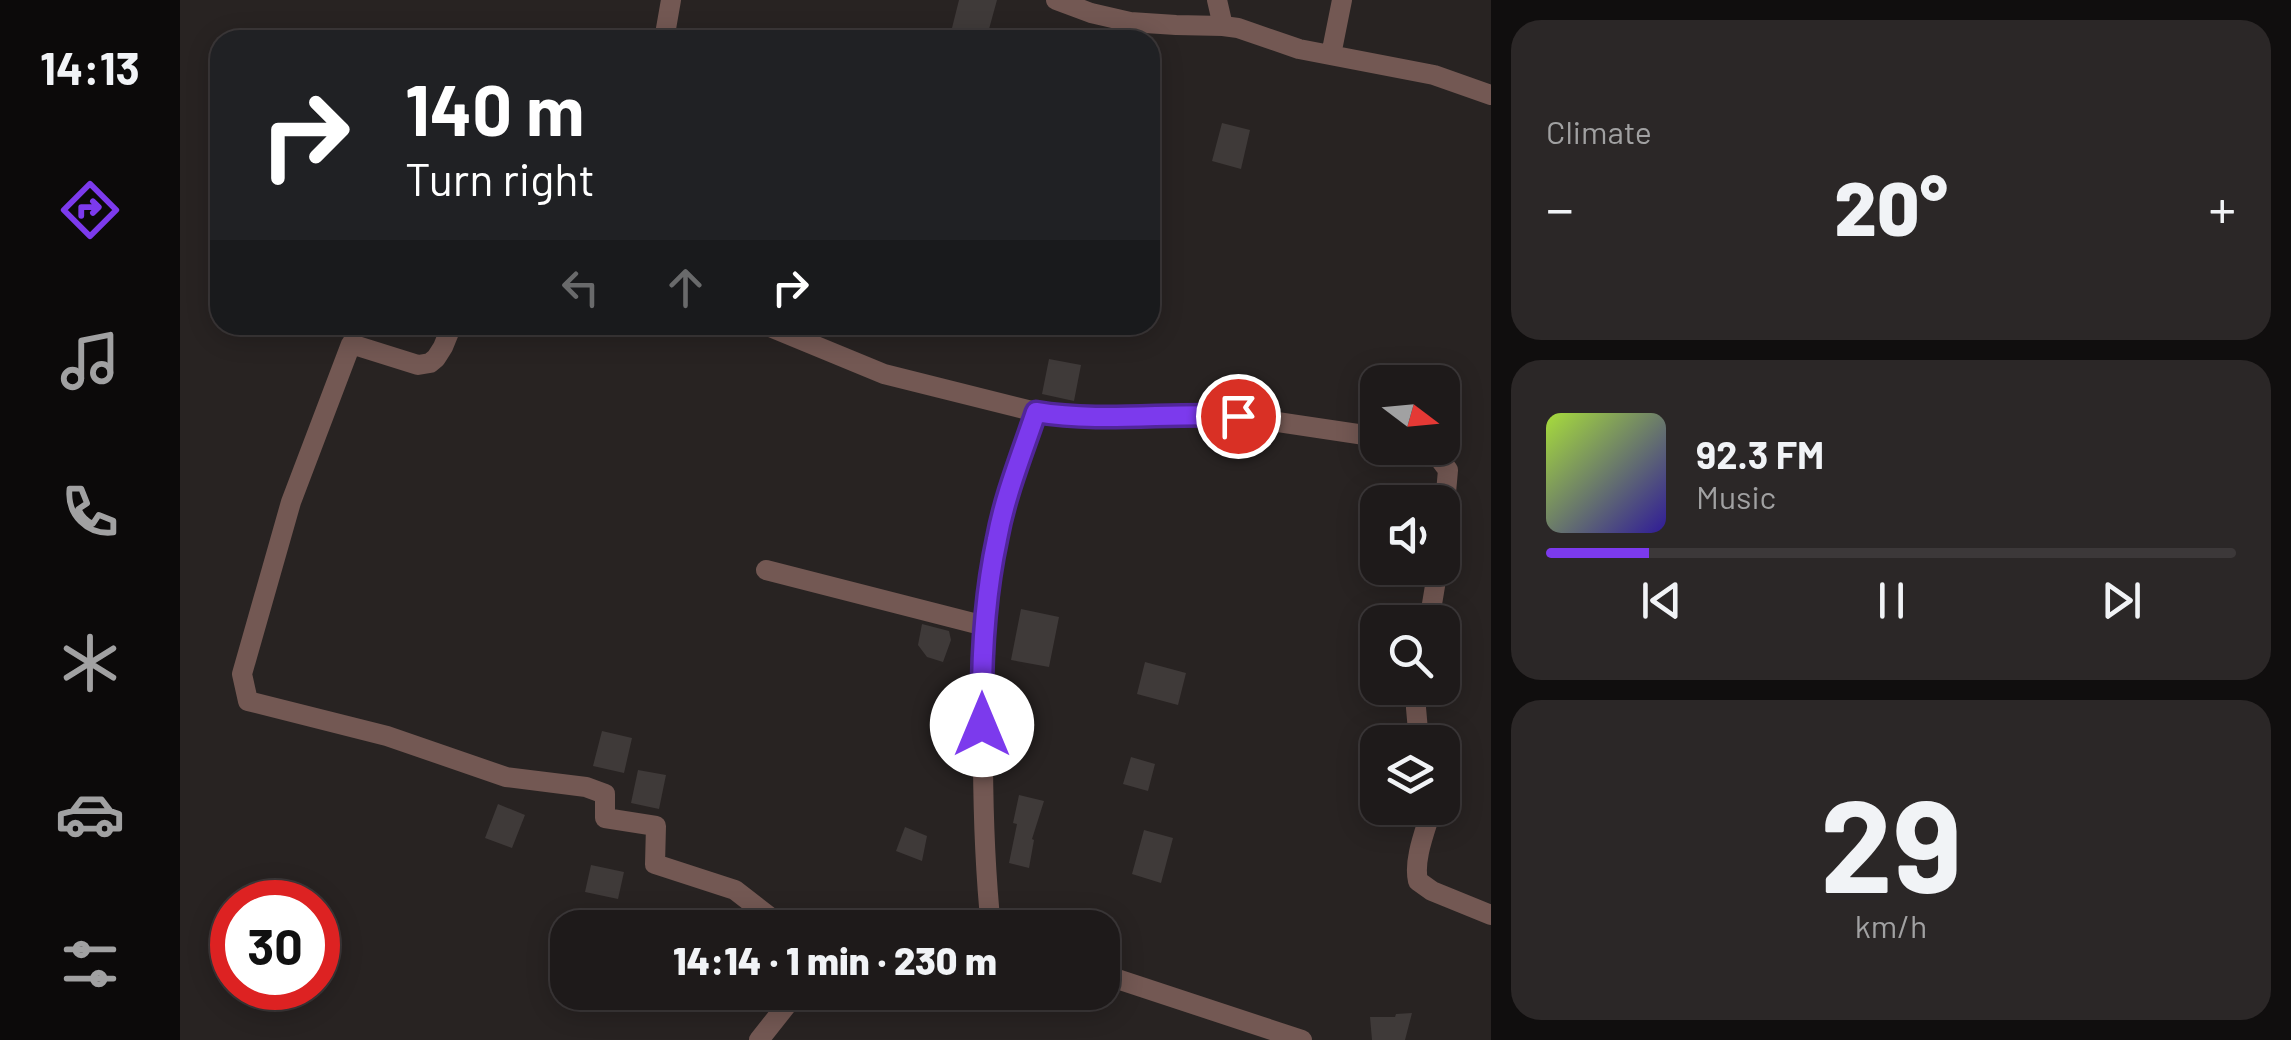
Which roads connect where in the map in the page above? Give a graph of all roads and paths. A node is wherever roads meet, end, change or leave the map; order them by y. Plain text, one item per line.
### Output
1 (672, 0) edge
2 (1056, 0) edge
3 (1217, 0) edge
4 (1342, 0) edge
5 (1223, 26) junction
6 (666, 30) edge
7 (1331, 55) junction
8 (1491, 95) edge
9 (354, 335) edge
10 (356, 335) edge
11 (448, 335) edge
12 (789, 335) edge
13 (1036, 412) junction
14 (1360, 434) edge
15 (766, 570) dead end
16 (985, 626) junction
17 (1428, 825) edge
18 (761, 910) edge
19 (990, 910) edge
20 (1491, 915) edge
21 (1120, 980) edge
22 (783, 1010) edge
23 (760, 1040) edge
24 (1302, 1040) edge

1 - 6 street
2 - 5 street
3 - 5 street
4 - 7 street
5 - 7 street
7 - 8 street
9 - 18 street
10 - 11 street
12 - 13 street
13 - 14 street
13 - 16 street
15 - 16 street
16 - 19 street
17 - 20 street
21 - 24 street
22 - 23 street

